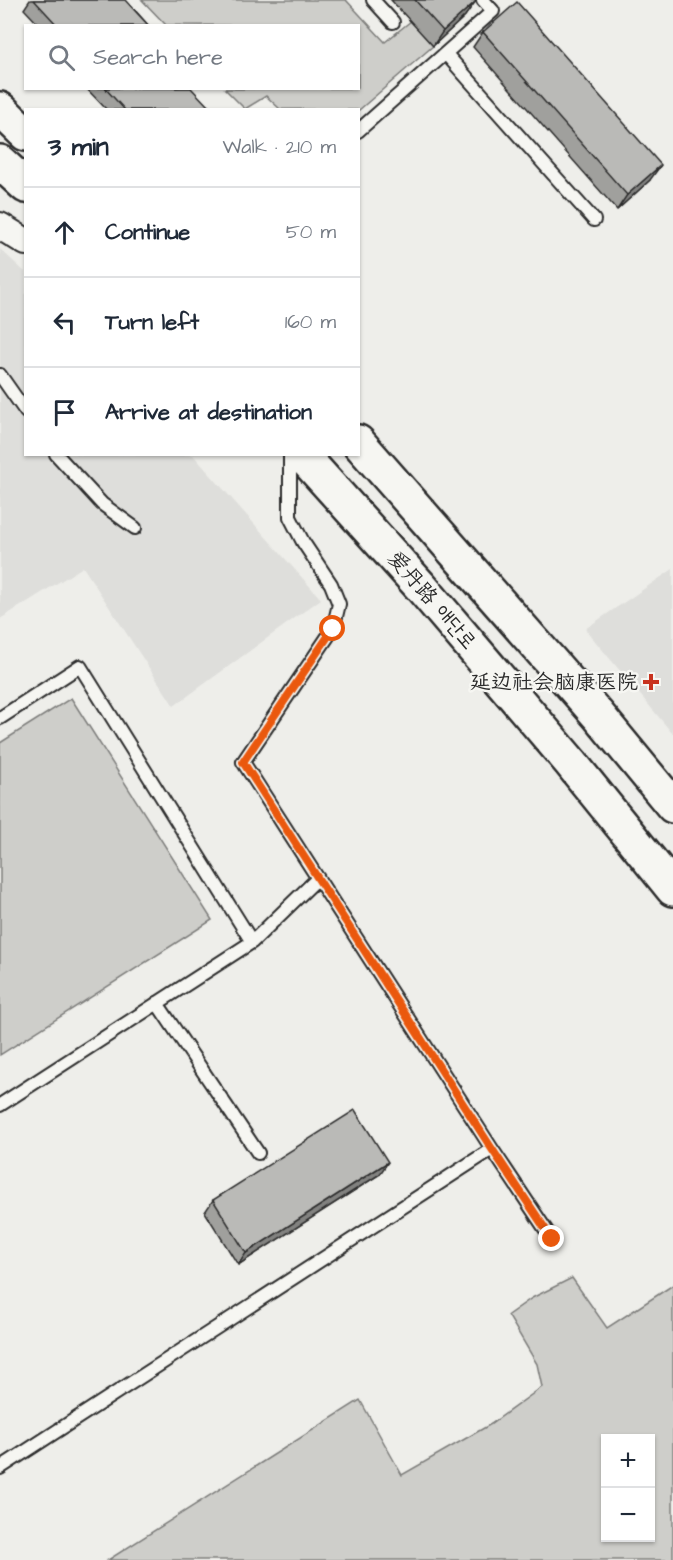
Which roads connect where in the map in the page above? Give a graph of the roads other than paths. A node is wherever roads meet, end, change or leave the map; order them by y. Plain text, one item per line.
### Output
1 (373, 0) edge
2 (483, 0) edge
3 (393, 22) dead end
4 (446, 54) junction
5 (0, 109) edge
6 (360, 129) edge
7 (24, 132) edge
8 (0, 162) edge
9 (24, 184) edge
10 (594, 220) dead end
11 (0, 226) edge
12 (24, 241) edge
13 (0, 375) edge
14 (24, 409) edge
15 (360, 444) edge
16 (58, 456) edge
17 (290, 456) edge
18 (303, 456) edge
19 (135, 528) dead end
20 (0, 718) edge
21 (673, 806) edge
22 (318, 878) junction
23 (673, 889) edge
24 (252, 942) junction
25 (157, 1003) junction
26 (0, 1105) edge
27 (492, 1149) junction
28 (258, 1153) dead end
29 (552, 1239) dead end
30 (0, 1468) edge

1 - 3 lane
2 - 4 lane
4 - 6 lane
4 - 10 lane
5 - 7 main road
8 - 9 main road
11 - 12 street
13 - 14 lane
15 - 21 main road
16 - 19 lane
17 - 22 lane
18 - 23 main road, 爱丹路 애단로
20 - 24 lane
22 - 24 lane
22 - 27 lane
24 - 25 lane
25 - 26 lane
25 - 28 lane
27 - 29 lane
27 - 30 lane

